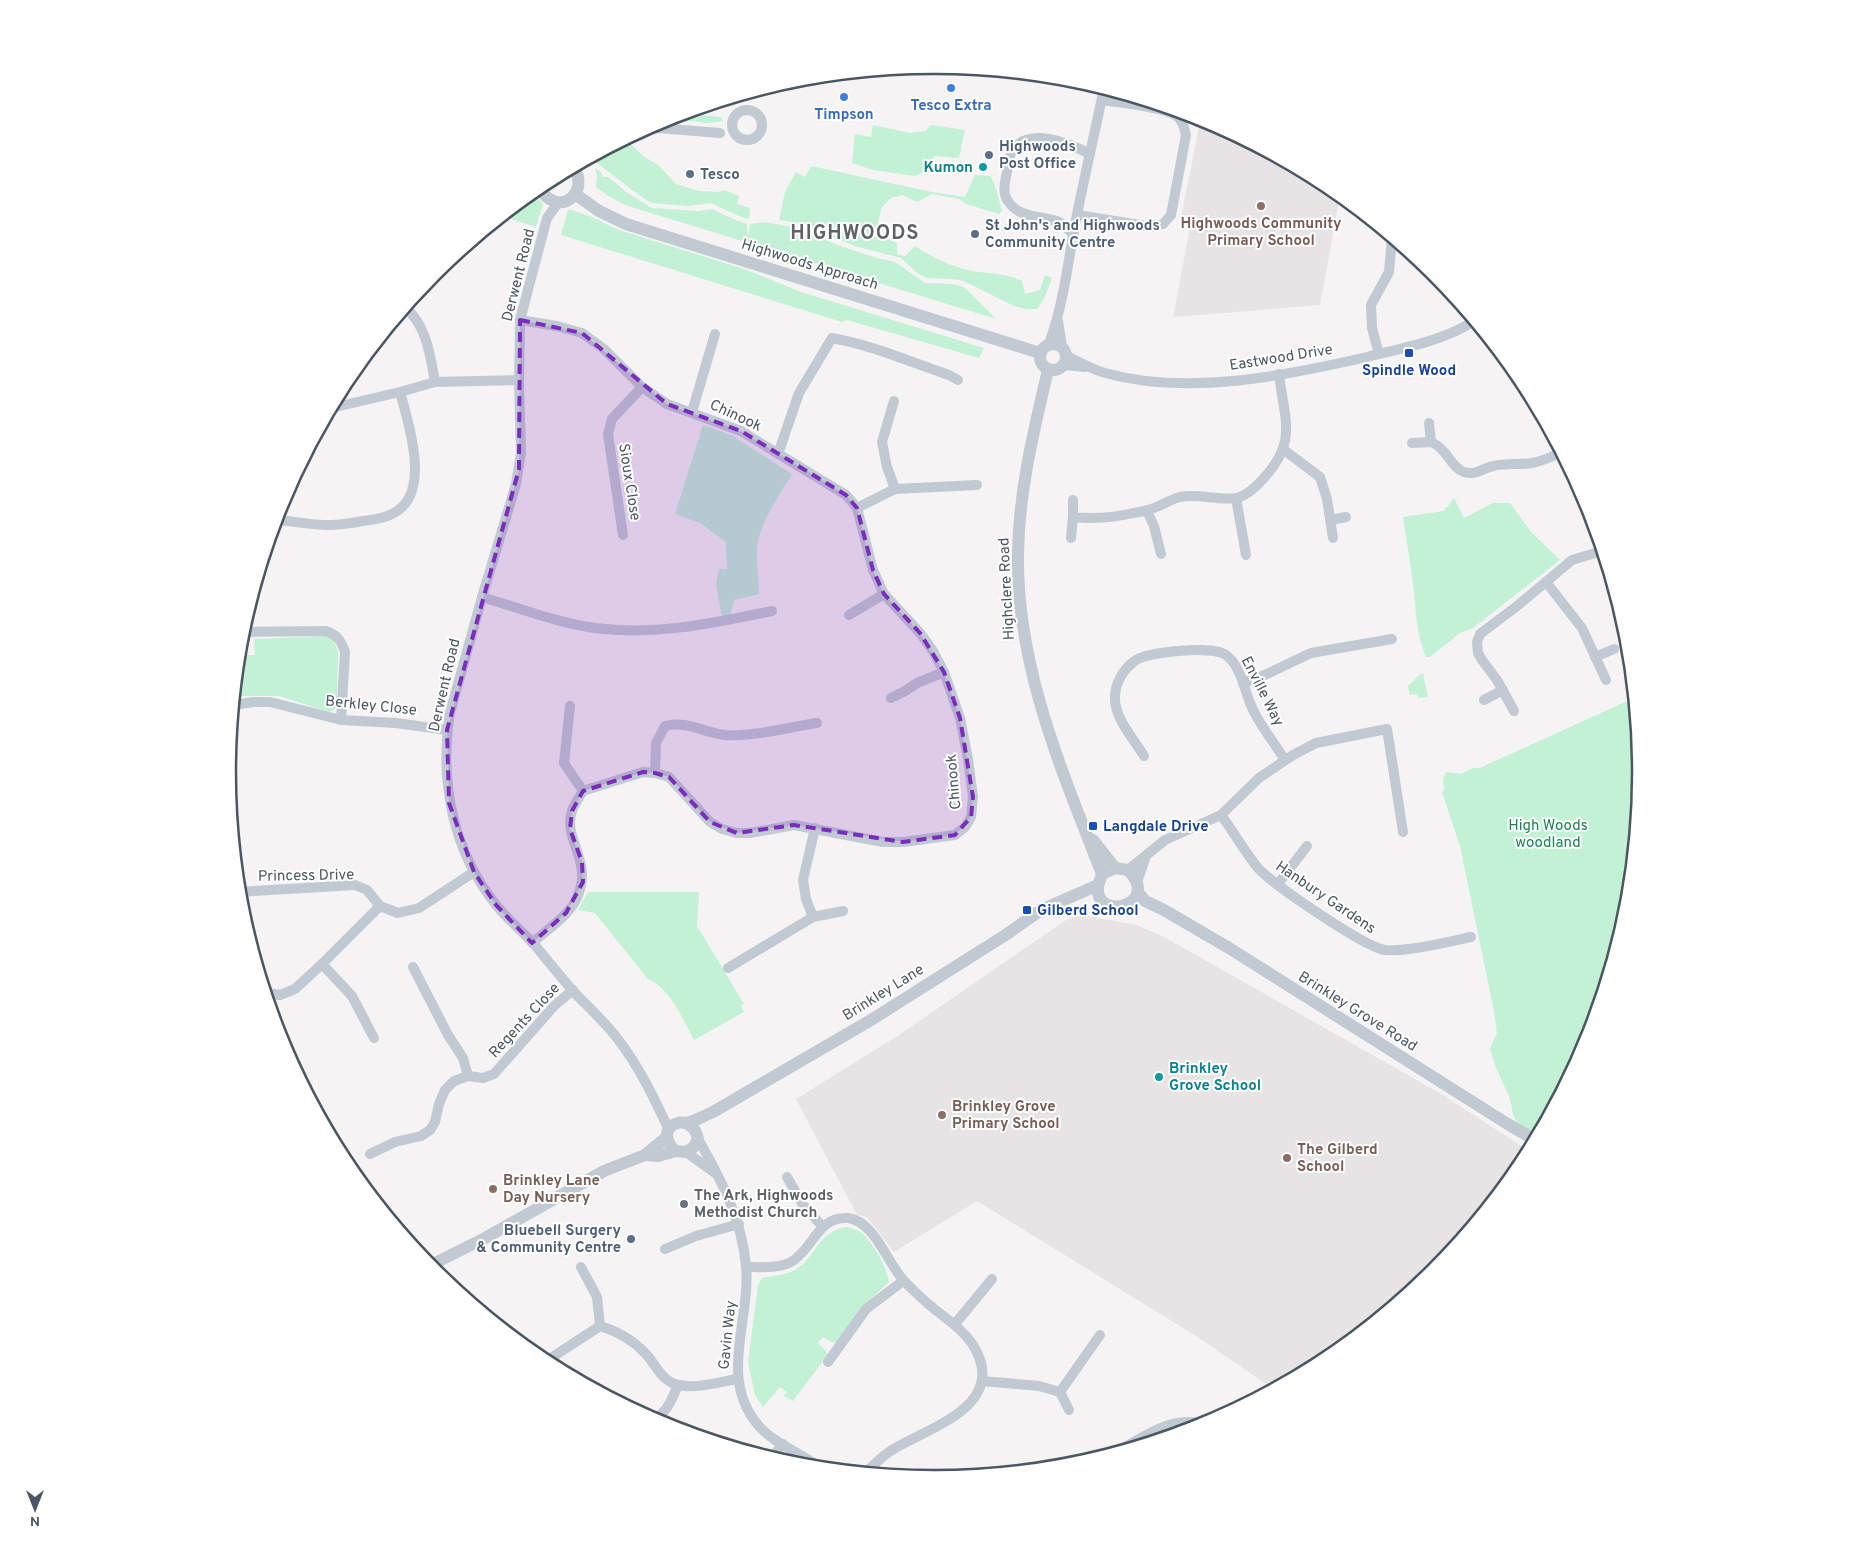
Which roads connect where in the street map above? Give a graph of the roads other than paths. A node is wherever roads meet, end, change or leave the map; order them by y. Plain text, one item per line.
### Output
1 (1103, 95) edge
2 (1102, 100) junction
3 (1146, 107) edge
4 (1178, 119) edge
5 (732, 126) junction
6 (664, 128) edge
7 (720, 133) junction
8 (738, 137) junction
9 (1090, 154) junction
10 (578, 171) edge
11 (543, 193) edge
12 (575, 194) junction
13 (546, 198) junction
14 (558, 203) junction
15 (1078, 215) junction
16 (548, 218) junction
17 (1074, 235) junction
18 (1391, 245) edge
19 (409, 312) edge
20 (520, 320) junction
21 (1058, 320) junction
22 (1469, 324) edge
23 (715, 334) dead end
24 (1049, 344) junction
25 (1040, 353) junction
26 (1379, 354) junction
27 (1064, 356) junction
28 (1048, 370) junction
29 (1279, 374) junction
30 (519, 380) junction
31 (958, 380) dead end
32 (435, 382) junction
33 (642, 387) junction
34 (400, 392) junction
35 (894, 401) dead end
36 (339, 406) edge
37 (692, 412) junction
38 (1429, 423) dead end
39 (1431, 442) junction
40 (1412, 443) dead end
41 (1284, 450) junction
42 (778, 454) junction
43 (1555, 454) edge
44 (977, 485) dead end
45 (895, 489) junction
46 (1236, 498) junction
47 (1073, 500) dead end
48 (857, 508) junction
49 (1148, 511) junction
50 (1073, 517) junction
51 (1346, 517) dead end
52 (1331, 520) junction
53 (283, 521) edge
54 (623, 535) dead end
55 (1071, 538) dead end
56 (1332, 538) dead end
57 (1596, 553) edge
58 (1161, 554) dead end
59 (1246, 555) dead end
60 (1546, 582) junction
61 (884, 594) junction
62 (482, 597) junction
63 (772, 611) dead end
64 (849, 615) dead end
65 (250, 632) edge
66 (1392, 639) dead end
67 (1614, 649) dead end
68 (1595, 657) junction
69 (944, 672) junction
70 (1606, 680) dead end
71 (1243, 683) junction
72 (1503, 690) junction
73 (891, 698) dead end
74 (1484, 700) dead end
75 (239, 704) edge
76 (570, 706) dead end
77 (1514, 711) dead end
78 (341, 720) junction
79 (817, 723) dead end
80 (447, 730) junction
81 (1144, 756) dead end
82 (1285, 760) junction
83 (655, 773) junction
84 (584, 791) junction
85 (1221, 815) junction
86 (815, 828) junction
87 (1085, 831) junction
88 (1403, 832) dead end
89 (1307, 846) dead end
90 (1146, 855) junction
91 (1115, 868) junction
92 (1128, 870) junction
93 (474, 872) junction
94 (1278, 884) junction
95 (1100, 885) junction
96 (1137, 887) junction
97 (246, 892) edge
98 (1129, 904) junction
99 (380, 906) junction
100 (1164, 910) junction
101 (843, 911) dead end
102 (813, 917) junction
103 (1471, 937) dead end
104 (532, 943) junction
105 (322, 964) junction
106 (413, 967) dead end
107 (728, 968) dead end
108 (573, 990) junction
109 (272, 994) edge
110 (374, 1038) dead end
111 (468, 1076) junction
112 (713, 1112) junction
113 (675, 1128) junction
114 (697, 1136) junction
115 (1529, 1137) edge
116 (680, 1151) junction
117 (370, 1154) dead end
118 (645, 1155) junction
119 (715, 1173) junction
120 (787, 1177) dead end
121 (739, 1224) junction
122 (822, 1226) junction
123 (664, 1249) dead end
124 (436, 1262) edge
125 (581, 1267) dead end
126 (746, 1267) junction
127 (992, 1278) dead end
128 (903, 1281) junction
129 (954, 1324) junction
130 (600, 1326) junction
131 (1100, 1335) dead end
132 (553, 1357) edge
133 (828, 1362) dead end
134 (737, 1379) junction
135 (983, 1381) junction
136 (678, 1385) junction
137 (1060, 1392) junction
138 (1069, 1410) dead end
139 (662, 1415) edge
140 (1185, 1423) edge
141 (1152, 1435) edge
142 (783, 1444) junction
143 (776, 1452) edge
144 (805, 1458) edge
145 (872, 1467) edge

1 - 2 street
2 - 3 street
2 - 9 street
4 - 15 street
5 - 7 street
5 - 8 street
5 - 8 street
6 - 7 street
7 - 8 street
9 - 15 street
9 - 17 street
10 - 12 street
11 - 13 street
12 - 14 street
12 - 25 street, Highwoods Approach
13 - 14 street
13 - 16 street, Derwent Road
14 - 16 street, Derwent Road
15 - 17 street
16 - 20 street, Derwent Road
17 - 21 street
18 - 26 street
19 - 32 street
20 - 30 street, Derwent Road
20 - 33 street, Chinook
21 - 24 street
21 - 27 street
22 - 26 street, Eastwood Drive
23 - 37 street
24 - 25 street
24 - 27 street
25 - 28 street
26 - 29 street, Eastwood Drive
27 - 28 street
27 - 29 street, Eastwood Drive
28 - 87 street, Highclere Road
29 - 41 street
30 - 32 street
30 - 62 street, Derwent Road
31 - 42 street
32 - 34 street
33 - 37 street, Chinook
33 - 54 street, Sioux Close
34 - 36 street
34 - 53 street
35 - 45 street
37 - 42 street, Chinook
38 - 39 street
39 - 40 street
39 - 43 street
41 - 46 street
41 - 52 street
42 - 48 street, Chinook
44 - 45 street
45 - 48 street
46 - 49 street
46 - 59 street
47 - 50 street
48 - 61 street, Chinook
49 - 50 street
49 - 58 street
50 - 55 street
51 - 52 street
52 - 56 street
57 - 60 street
60 - 68 street
60 - 72 street
61 - 64 street
61 - 69 street, Chinook
62 - 63 street
62 - 80 street, Derwent Road
65 - 78 street
66 - 71 street
67 - 68 street
68 - 70 street
69 - 73 street
69 - 86 street, Chinook
71 - 81 street, Enville Way
71 - 82 street, Enville Way
72 - 74 street
72 - 77 street
75 - 78 street, Berkley Close
76 - 84 street
78 - 80 street, Berkley Close
79 - 83 street
80 - 93 street, Derwent Road
82 - 85 street
82 - 88 street
83 - 84 street
83 - 86 street, Chinook
84 - 104 street
85 - 90 street
85 - 94 street, Hanbury Gardens
86 - 102 street
87 - 91 street, Highclere Road
87 - 95 street, Highclere Road
89 - 94 street
90 - 92 street
90 - 96 street
91 - 92 street
91 - 95 street
92 - 96 street
93 - 99 street
93 - 104 street, Derwent Road
94 - 103 street, Hanbury Gardens
95 - 98 street
95 - 112 street, Brinkley Lane
96 - 98 street
96 - 100 street, Brinkley Grove Road
97 - 99 street, Princess Drive
98 - 100 street, Brinkley Grove Road
99 - 105 street
100 - 115 street, Brinkley Grove Road
101 - 102 street
102 - 107 street
104 - 108 street, Derwent Road
105 - 109 street
105 - 110 street
106 - 111 street
108 - 111 street, Regents Close
108 - 113 street, Derwent Road
111 - 117 street, Regents Close
112 - 113 street, Brinkley Lane
112 - 114 street, Brinkley Lane
113 - 114 street
113 - 116 street
113 - 118 street, Brinkley Lane
114 - 116 street, Brinkley Lane
114 - 119 street
116 - 118 street, Brinkley Lane
116 - 119 street
118 - 124 street, Brinkley Lane
119 - 121 street, Gavin Way
120 - 122 street
121 - 123 street
121 - 126 street, Gavin Way
122 - 126 street
122 - 128 street
125 - 130 street
126 - 134 street, Gavin Way
127 - 129 street
128 - 129 street
128 - 133 street
129 - 135 street
130 - 132 street
130 - 136 street
131 - 137 street
134 - 136 street
134 - 142 street, Gavin Way
135 - 137 street
135 - 145 street
136 - 139 street
137 - 138 street
140 - 141 street
142 - 143 street
142 - 144 street, Gavin Way

